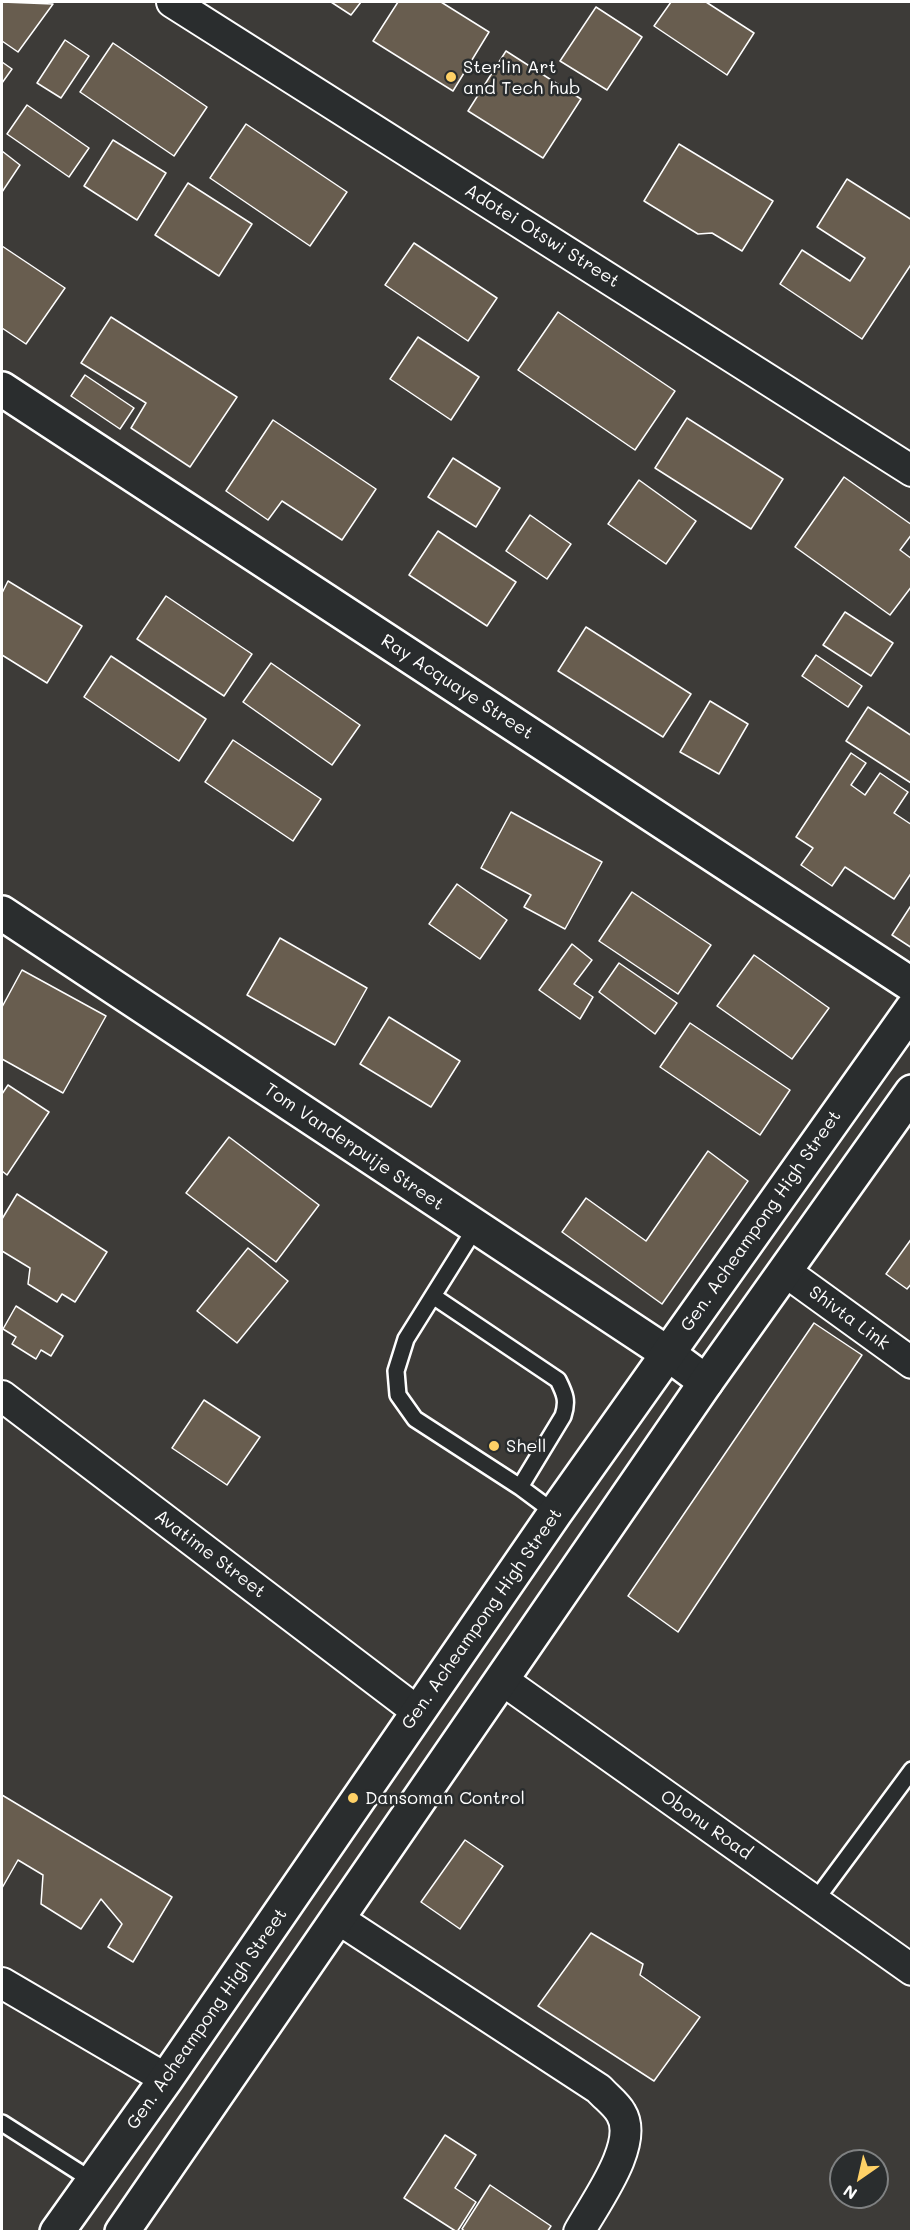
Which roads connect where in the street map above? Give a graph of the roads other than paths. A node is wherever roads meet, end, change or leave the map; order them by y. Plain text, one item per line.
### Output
1 (172, 2) edge
2 (2, 389) edge
3 (912, 471) edge
4 (2, 913) edge
5 (912, 985) edge
6 (912, 1009) edge
7 (912, 1092) edge
8 (476, 1227) junction
9 (786, 1272) junction
10 (433, 1296) junction
11 (667, 1353) junction
12 (912, 1363) edge
13 (706, 1382) junction
14 (2, 1396) edge
15 (520, 1487) junction
16 (555, 1513) junction
17 (501, 1679) junction
18 (418, 1712) junction
19 (912, 1770) edge
20 (814, 1901) junction
21 (337, 1918) junction
22 (912, 1970) edge
23 (2, 1983) edge
24 (166, 2079) junction
25 (2, 2123) edge
26 (93, 2181) junction
27 (57, 2232) edge
28 (122, 2232) edge
29 (579, 2232) edge

1 - 3 street, Adotei Otswi Street
2 - 5 main road, Ray Acquaye Street
4 - 8 main road, Tom Vanderpuije Street
6 - 11 main road, Gen. Acheampong High Street
7 - 9 main road
8 - 10 lane
8 - 11 main road, Tom Vanderpuije Street
9 - 12 street, Shivta Link
9 - 13 main road
10 - 15 lane
10 - 15 lane
11 - 13 main road, Tom Vanderpuije Street
11 - 16 main road, Gen. Acheampong High Street
13 - 17 main road
14 - 18 street, Avatime Street
15 - 16 lane
16 - 18 main road, Gen. Acheampong High Street
17 - 20 street, Obonu Road
17 - 21 main road
18 - 24 main road, Gen. Acheampong High Street
19 - 20 lane
20 - 22 street, Obonu Road
21 - 28 main road
21 - 29 street
23 - 24 street
24 - 26 main road, Gen. Acheampong High Street
25 - 26 lane
26 - 27 main road, Gen. Acheampong High Street

